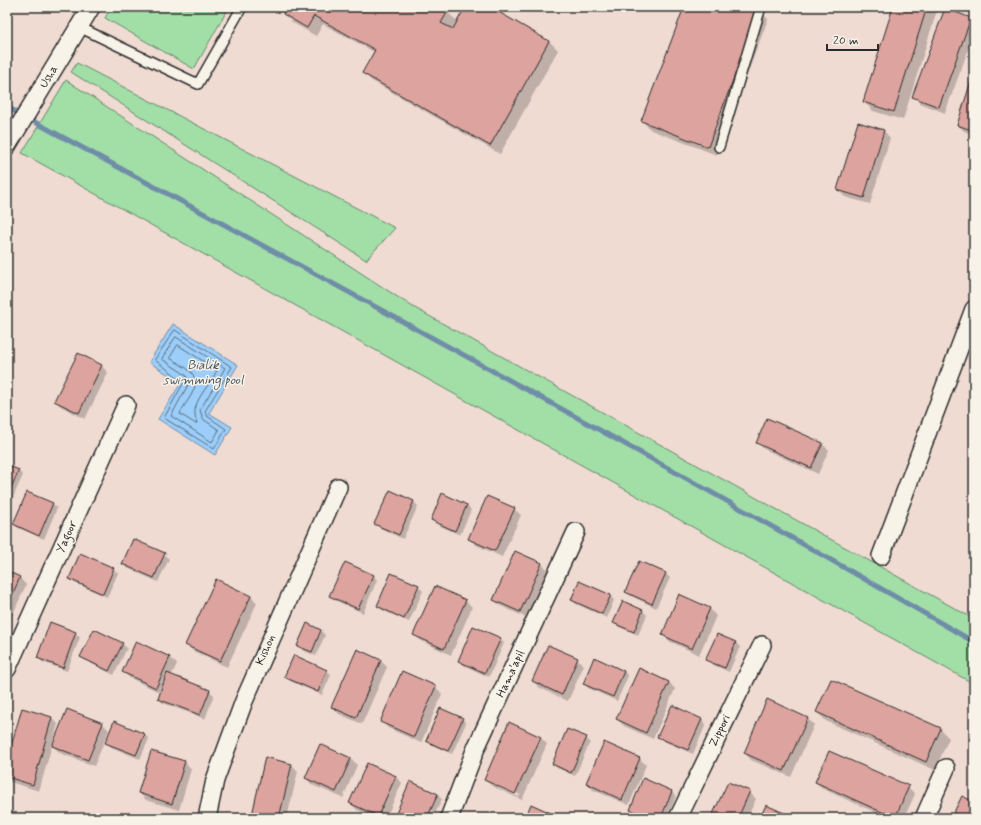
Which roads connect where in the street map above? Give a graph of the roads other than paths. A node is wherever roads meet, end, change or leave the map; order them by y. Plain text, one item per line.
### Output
1 (91, 7) edge
2 (242, 7) edge
3 (761, 7) edge
4 (79, 27) junction
5 (7, 146) edge
6 (719, 147) dead end
7 (974, 309) edge
8 (126, 405) dead end
9 (338, 486) dead end
10 (576, 532) dead end
11 (881, 556) dead end
12 (762, 645) dead end
13 (7, 669) edge
14 (946, 768) dead end
15 (207, 818) edge
16 (449, 818) edge
17 (678, 818) edge
18 (924, 818) edge

1 - 4 street, Usha
2 - 4 lane
3 - 6 lane
4 - 5 street, Usha
7 - 11 street
8 - 13 street, Yagoor
9 - 15 street, Kishon
10 - 16 street, Hama'apil
12 - 17 street, Zippori
14 - 18 street

